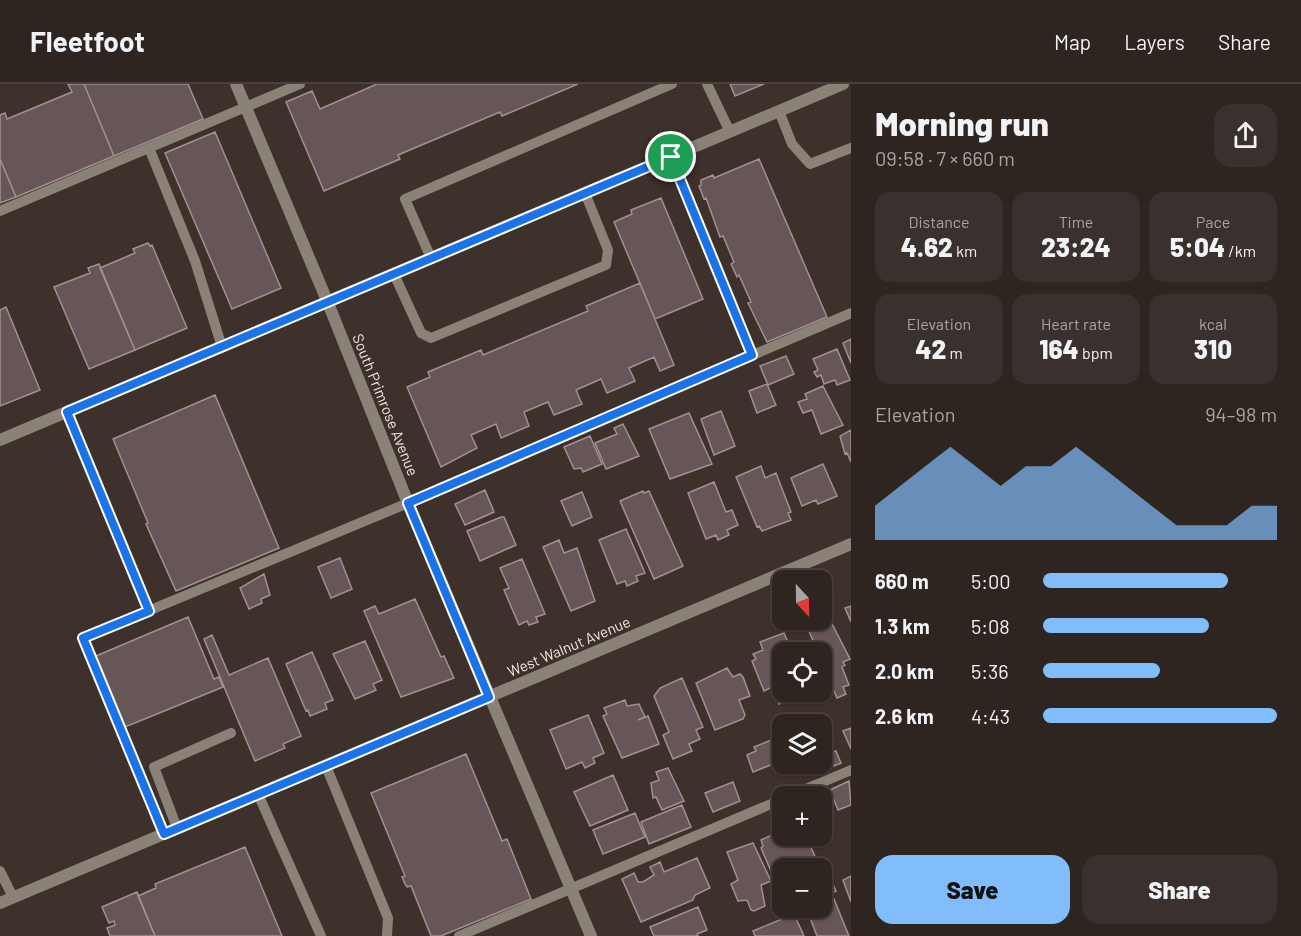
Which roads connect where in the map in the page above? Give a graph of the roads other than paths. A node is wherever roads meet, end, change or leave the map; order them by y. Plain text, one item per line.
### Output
1 (236, 84) edge
2 (300, 84) edge
3 (672, 84) edge
4 (707, 84) edge
5 (843, 84) edge
6 (246, 107) junction
7 (779, 111) junction
8 (730, 132) junction
9 (851, 147) edge
10 (149, 148) junction
11 (671, 157) junction
12 (585, 193) junction
13 (0, 211) edge
14 (431, 258) junction
15 (394, 274) junction
16 (328, 303) junction
17 (851, 313) edge
18 (222, 347) junction
19 (752, 355) junction
20 (67, 412) junction
21 (0, 440) edge
22 (408, 503) junction
23 (851, 544) edge
24 (149, 611) junction
25 (489, 697) junction
26 (231, 734) dead end
27 (326, 766) junction
28 (851, 770) edge
29 (813, 786) edge
30 (258, 794) junction
31 (772, 804) edge
32 (177, 828) junction
33 (164, 834) junction
34 (0, 871) edge
35 (571, 889) junction
36 (13, 897) junction
37 (0, 903) edge
38 (321, 936) edge
39 (387, 936) edge
40 (459, 936) edge
41 (591, 936) edge

1 - 6 street, South Primrose Avenue
2 - 6 lane
3 - 14 lane
4 - 8 lane
5 - 7 street
6 - 10 lane
6 - 16 street, South Primrose Avenue
7 - 8 street
7 - 9 lane
8 - 11 street
10 - 13 lane
10 - 18 lane
11 - 12 street
11 - 19 lane
12 - 14 street
12 - 15 lane
14 - 15 street
15 - 16 street
16 - 18 street
16 - 22 street, South Primrose Avenue
17 - 19 lane
18 - 20 street
19 - 22 lane
20 - 21 street
20 - 24 lane
22 - 24 lane
22 - 25 street, South Primrose Avenue
23 - 25 street, West Walnut Avenue
24 - 33 lane
25 - 27 street, West Walnut Avenue
25 - 35 street, South Primrose Avenue
26 - 32 lane
27 - 30 street, West Walnut Avenue
27 - 39 lane
28 - 29 lane
30 - 32 street, West Walnut Avenue
30 - 38 lane
31 - 35 lane
32 - 33 street, West Walnut Avenue
33 - 36 street, West Walnut Avenue
34 - 36 lane
35 - 40 lane
35 - 41 street, South Primrose Avenue
36 - 37 street, West Walnut Avenue

